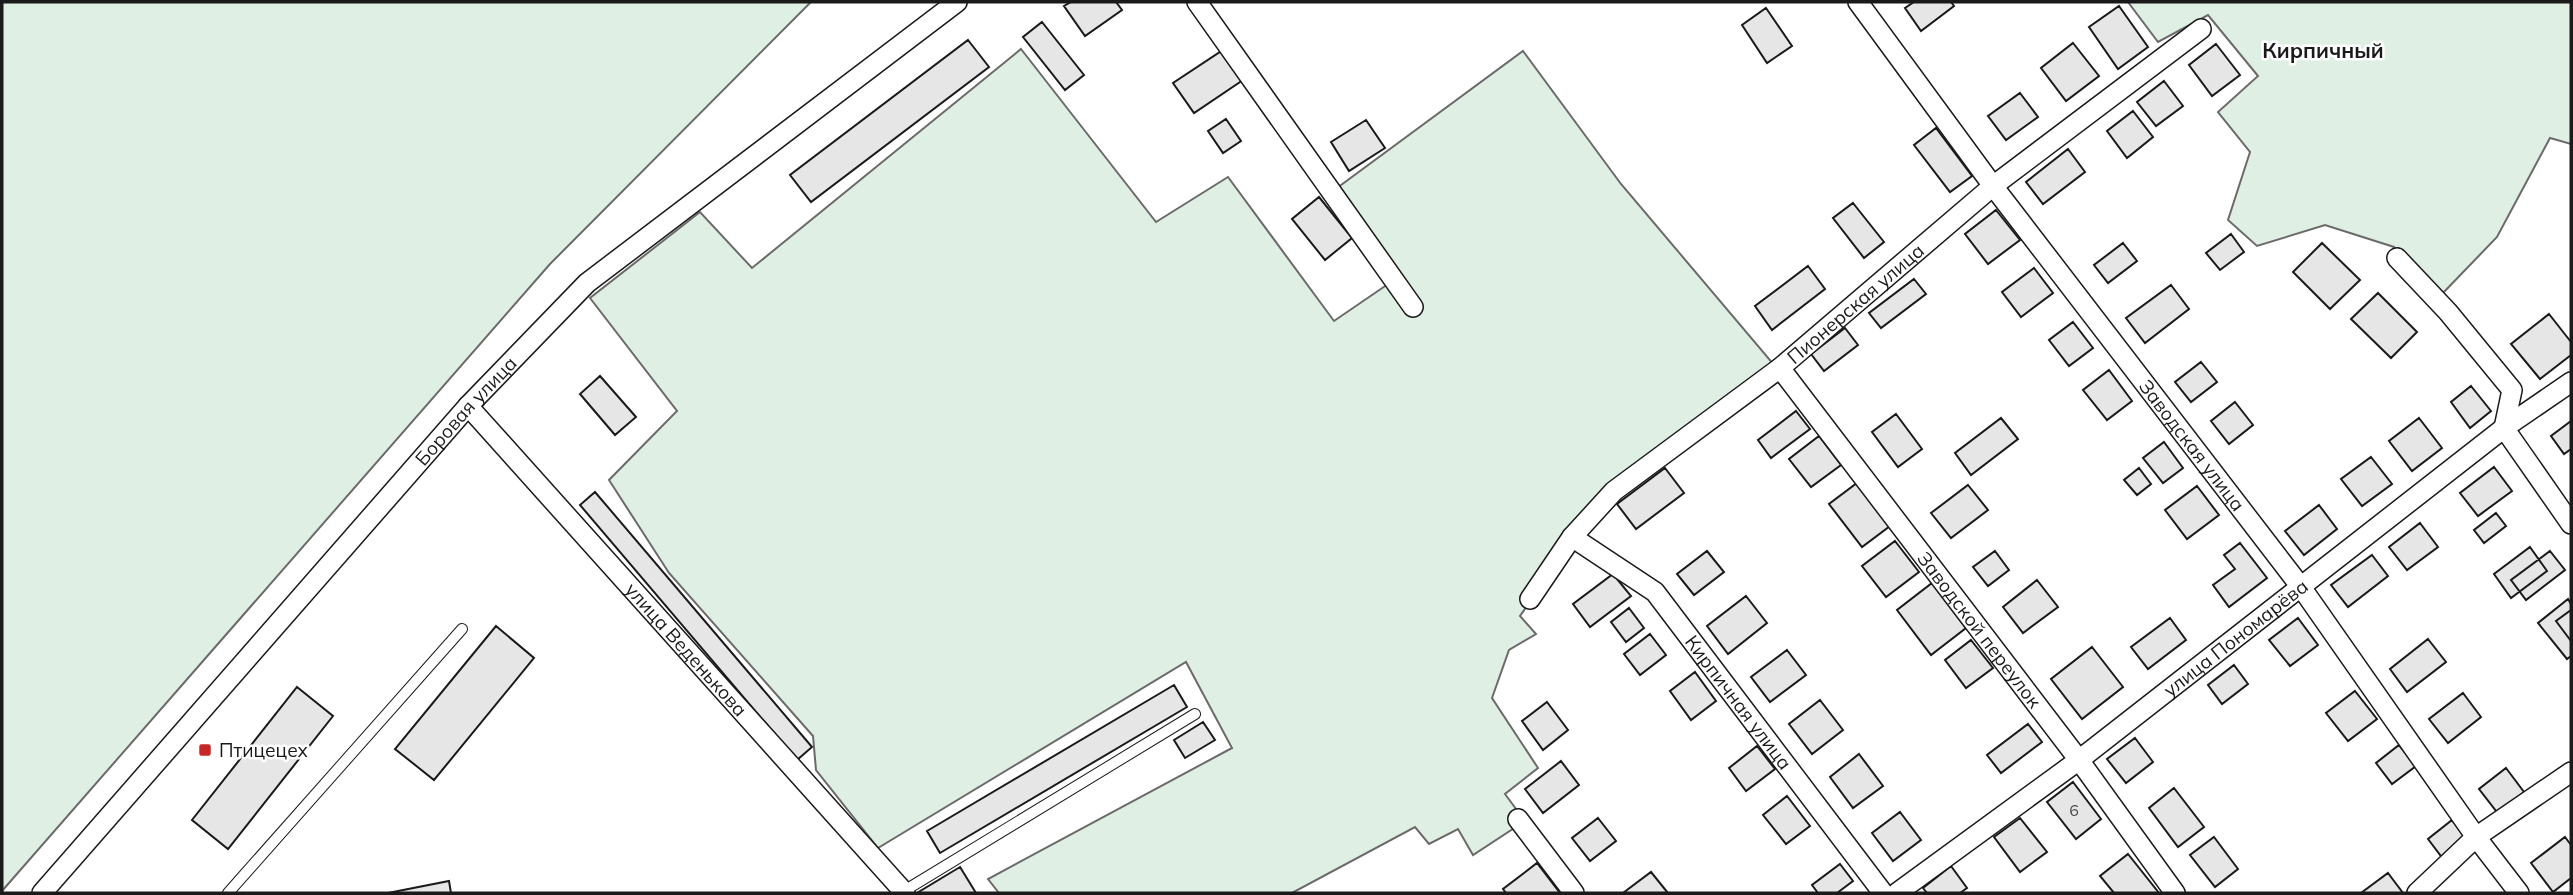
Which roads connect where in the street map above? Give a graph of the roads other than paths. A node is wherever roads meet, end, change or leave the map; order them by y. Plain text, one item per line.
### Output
1 (957, 2) edge
2 (1197, 2) edge
3 (1858, 2) edge
4 (2201, 29) dead end
5 (1993, 186) junction
6 (2397, 258) dead end
7 (1413, 307) dead end
8 (1780, 368) junction
9 (2571, 382) edge
10 (468, 406) junction
11 (2504, 428) junction
12 (2571, 524) edge
13 (1572, 537) junction
14 (2301, 587) junction
15 (1530, 599) dead end
16 (462, 629) dead end
17 (1195, 714) dead end
18 (2079, 761) junction
19 (2571, 772) edge
20 (1518, 819) dead end
21 (2476, 837) junction
22 (905, 892) edge
23 (45, 893) edge
24 (228, 893) edge
25 (1574, 893) edge
26 (1883, 893) edge
27 (1897, 893) edge
28 (2175, 893) edge
29 (2417, 893) edge
30 (2519, 893) edge

1 - 10 street, Боровая улица
2 - 7 street
3 - 5 street, Заводская улица
4 - 5 street, Пионерская улица
5 - 8 street, Пионерская улица
5 - 14 street, Заводская улица
6 - 11 street
8 - 13 street, Пионерская улица
8 - 18 street, Заводской переулок
9 - 11 street, улица Пономарёва
10 - 22 street, улица Веденькова
10 - 23 street, Боровая улица
11 - 12 street
11 - 14 street, улица Пономарёва
13 - 15 street, Пионерская улица
13 - 26 street, Кирпичная улица
14 - 18 street, улица Пономарёва
14 - 21 street, Заводская улица
16 - 24 lane
17 - 22 lane
18 - 27 street, улица Пономарёва
18 - 28 street, Заводской переулок
19 - 21 street
20 - 25 street
21 - 29 street
21 - 30 street, Заводская улица

